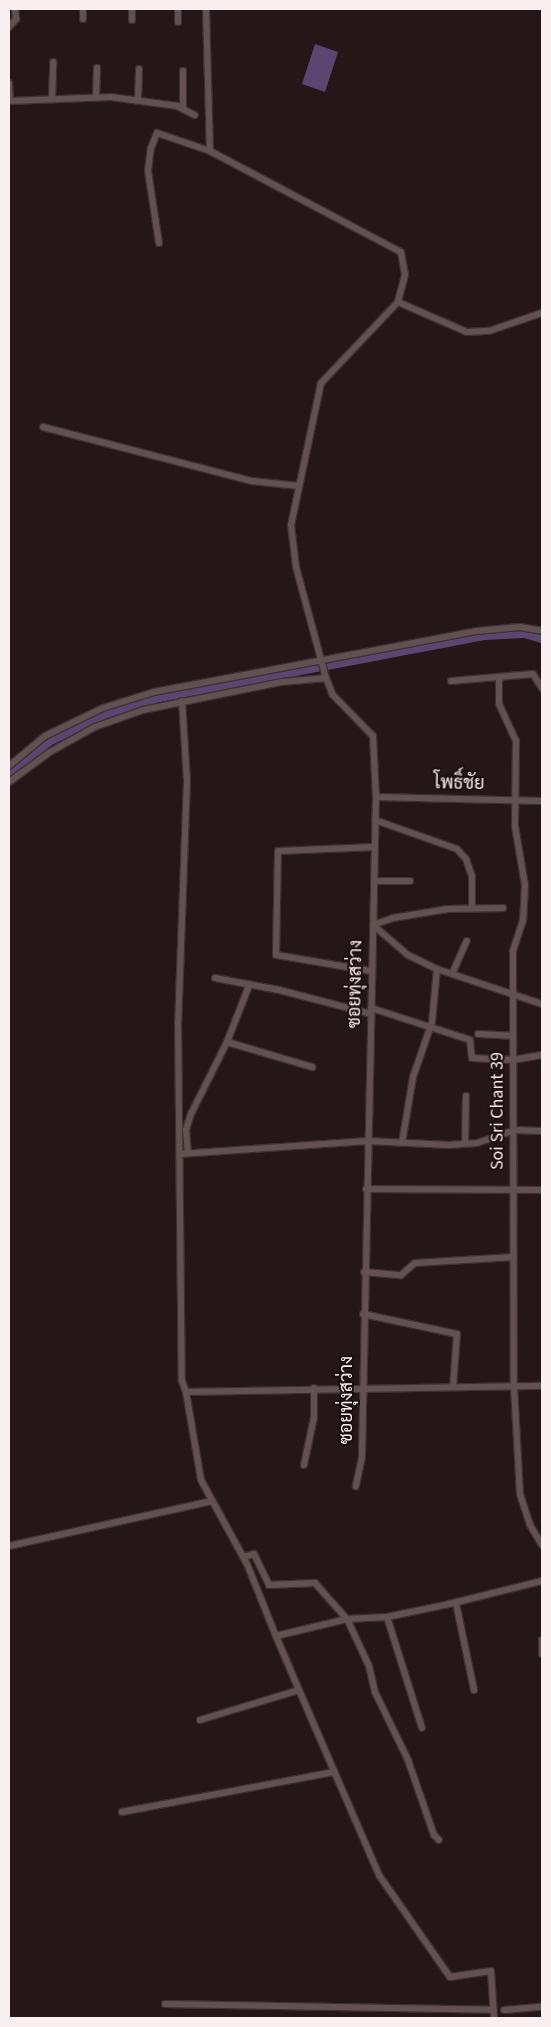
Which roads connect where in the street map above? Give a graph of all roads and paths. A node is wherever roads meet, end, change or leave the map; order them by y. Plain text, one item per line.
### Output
1 (16, 9) edge
2 (83, 9) edge
3 (132, 9) edge
4 (178, 9) edge
5 (206, 9) edge
6 (83, 18) dead end
7 (132, 20) dead end
8 (178, 22) dead end
9 (9, 27) edge
10 (53, 62) dead end
11 (97, 68) dead end
12 (139, 69) dead end
13 (183, 71) dead end
14 (9, 83) edge
15 (96, 97) junction
16 (52, 99) junction
17 (138, 99) junction
18 (9, 101) edge
19 (183, 109) junction
20 (196, 115) dead end
21 (210, 151) junction
22 (159, 243) dead end
23 (398, 302) junction
24 (542, 313) edge
25 (43, 427) dead end
26 (299, 486) junction
27 (542, 631) edge
28 (322, 660) junction
29 (325, 675) junction
30 (499, 677) junction
31 (451, 681) dead end
32 (542, 688) edge
33 (182, 702) junction
34 (9, 766) edge
35 (9, 782) edge
36 (376, 797) junction
37 (517, 801) junction
38 (542, 801) edge
39 (375, 820) junction
40 (374, 847) junction
41 (374, 881) junction
42 (410, 881) dead end
43 (472, 908) junction
44 (503, 908) dead end
45 (373, 925) junction
46 (467, 941) dead end
47 (437, 969) junction
48 (371, 971) junction
49 (452, 974) junction
50 (215, 978) dead end
51 (249, 986) junction
52 (513, 994) junction
53 (542, 1004) edge
54 (371, 1011) junction
55 (430, 1029) junction
56 (478, 1034) dead end
57 (513, 1036) junction
58 (227, 1042) junction
59 (542, 1055) edge
60 (513, 1060) junction
61 (312, 1068) dead end
62 (466, 1096) dead end
63 (514, 1130) junction
64 (542, 1131) edge
65 (368, 1140) junction
66 (402, 1143) junction
67 (465, 1143) junction
68 (188, 1153) junction
69 (180, 1154) junction
70 (366, 1189) junction
71 (514, 1190) junction
72 (542, 1190) edge
73 (514, 1256) junction
74 (364, 1272) junction
75 (363, 1314) junction
76 (542, 1386) edge
77 (362, 1387) junction
78 (452, 1387) junction
79 (514, 1387) junction
80 (314, 1388) junction
81 (186, 1392) junction
82 (304, 1465) dead end
83 (356, 1486) dead end
84 (212, 1501) junction
85 (542, 1545) edge
86 (9, 1546) edge
87 (243, 1557) junction
88 (542, 1581) edge
89 (456, 1603) junction
90 (387, 1617) junction
91 (347, 1619) junction
92 (276, 1636) junction
93 (542, 1640) edge
94 (542, 1654) edge
95 (298, 1690) junction
96 (474, 1690) dead end
97 (200, 1720) dead end
98 (422, 1728) dead end
99 (334, 1772) junction
100 (122, 1812) dead end
101 (439, 1840) dead end
102 (165, 2004) dead end
103 (542, 2007) edge
104 (493, 2010) junction
105 (504, 2010) dead end
106 (494, 2018) edge

1 - 9 street
2 - 6 street
3 - 7 street
4 - 8 street
5 - 21 street
10 - 16 street
11 - 15 street
12 - 17 street
13 - 19 street
14 - 18 street
15 - 16 street
15 - 17 street
16 - 18 street
17 - 19 street
19 - 20 street
21 - 22 street
21 - 23 street
23 - 24 street
23 - 26 street, ซอยทุ่งสว่าง
25 - 26 street
26 - 28 street, ซอยทุ่งสว่าง
27 - 28 street
28 - 29 street, ซอยทุ่งสว่าง
28 - 34 street
29 - 33 street
29 - 36 street, ซอยทุ่งสว่าง
30 - 31 street
30 - 32 street
30 - 37 street, Soi Sri Chant 39
33 - 35 street
33 - 69 street
36 - 37 street, โพธิ์ชัย
36 - 39 street, ซอยทุ่งสว่าง
37 - 38 street, โพธิ์ชัย
37 - 52 street, Soi Sri Chant 39
39 - 40 street, ซอยทุ่งสว่าง
39 - 43 street
40 - 41 street, ซอยทุ่งสว่าง
40 - 48 street
41 - 42 street
41 - 45 street, ซอยทุ่งสว่าง
43 - 44 street
43 - 45 street
45 - 47 street
45 - 48 street, ซอยทุ่งสว่าง
46 - 49 street
47 - 49 street
47 - 55 street
48 - 54 street, ซอยทุ่งสว่าง
49 - 52 street
50 - 51 street
51 - 54 street
51 - 58 street
52 - 53 street
52 - 57 street, Soi Sri Chant 39
54 - 55 street
54 - 65 street, ซอยทุ่งสว่าง
55 - 60 street
55 - 66 street
56 - 57 street
57 - 60 street, Soi Sri Chant 39
58 - 61 street
58 - 68 street
59 - 60 street
60 - 63 street, Soi Sri Chant 39
62 - 67 street
63 - 64 street
63 - 67 street
63 - 71 street, Soi Sri Chant 39
65 - 66 street
65 - 68 street
65 - 70 street, ซอยทุ่งสว่าง
66 - 67 street
68 - 69 street
69 - 81 street
70 - 71 street
70 - 74 street, ซอยทุ่งสว่าง
71 - 72 street
71 - 73 street, Soi Sri Chant 39
73 - 74 street
73 - 79 street, Soi Sri Chant 39
74 - 75 street, ซอยทุ่งสว่าง
75 - 77 street, ซอยทุ่งสว่าง
75 - 78 street
76 - 79 street
77 - 78 street
77 - 80 street
77 - 83 street, ซอยทุ่งสว่าง
78 - 79 street
79 - 85 street, Soi Sri Chant 39
80 - 81 street
80 - 82 street
81 - 84 street
84 - 86 street
84 - 87 street
87 - 91 street
87 - 92 street
88 - 89 street
89 - 90 street
89 - 96 street
90 - 91 street
90 - 98 street
91 - 92 street
91 - 101 street
92 - 95 street
93 - 94 street
95 - 97 street
95 - 99 street
99 - 100 street
99 - 104 street
102 - 104 street
103 - 105 street
104 - 106 street

